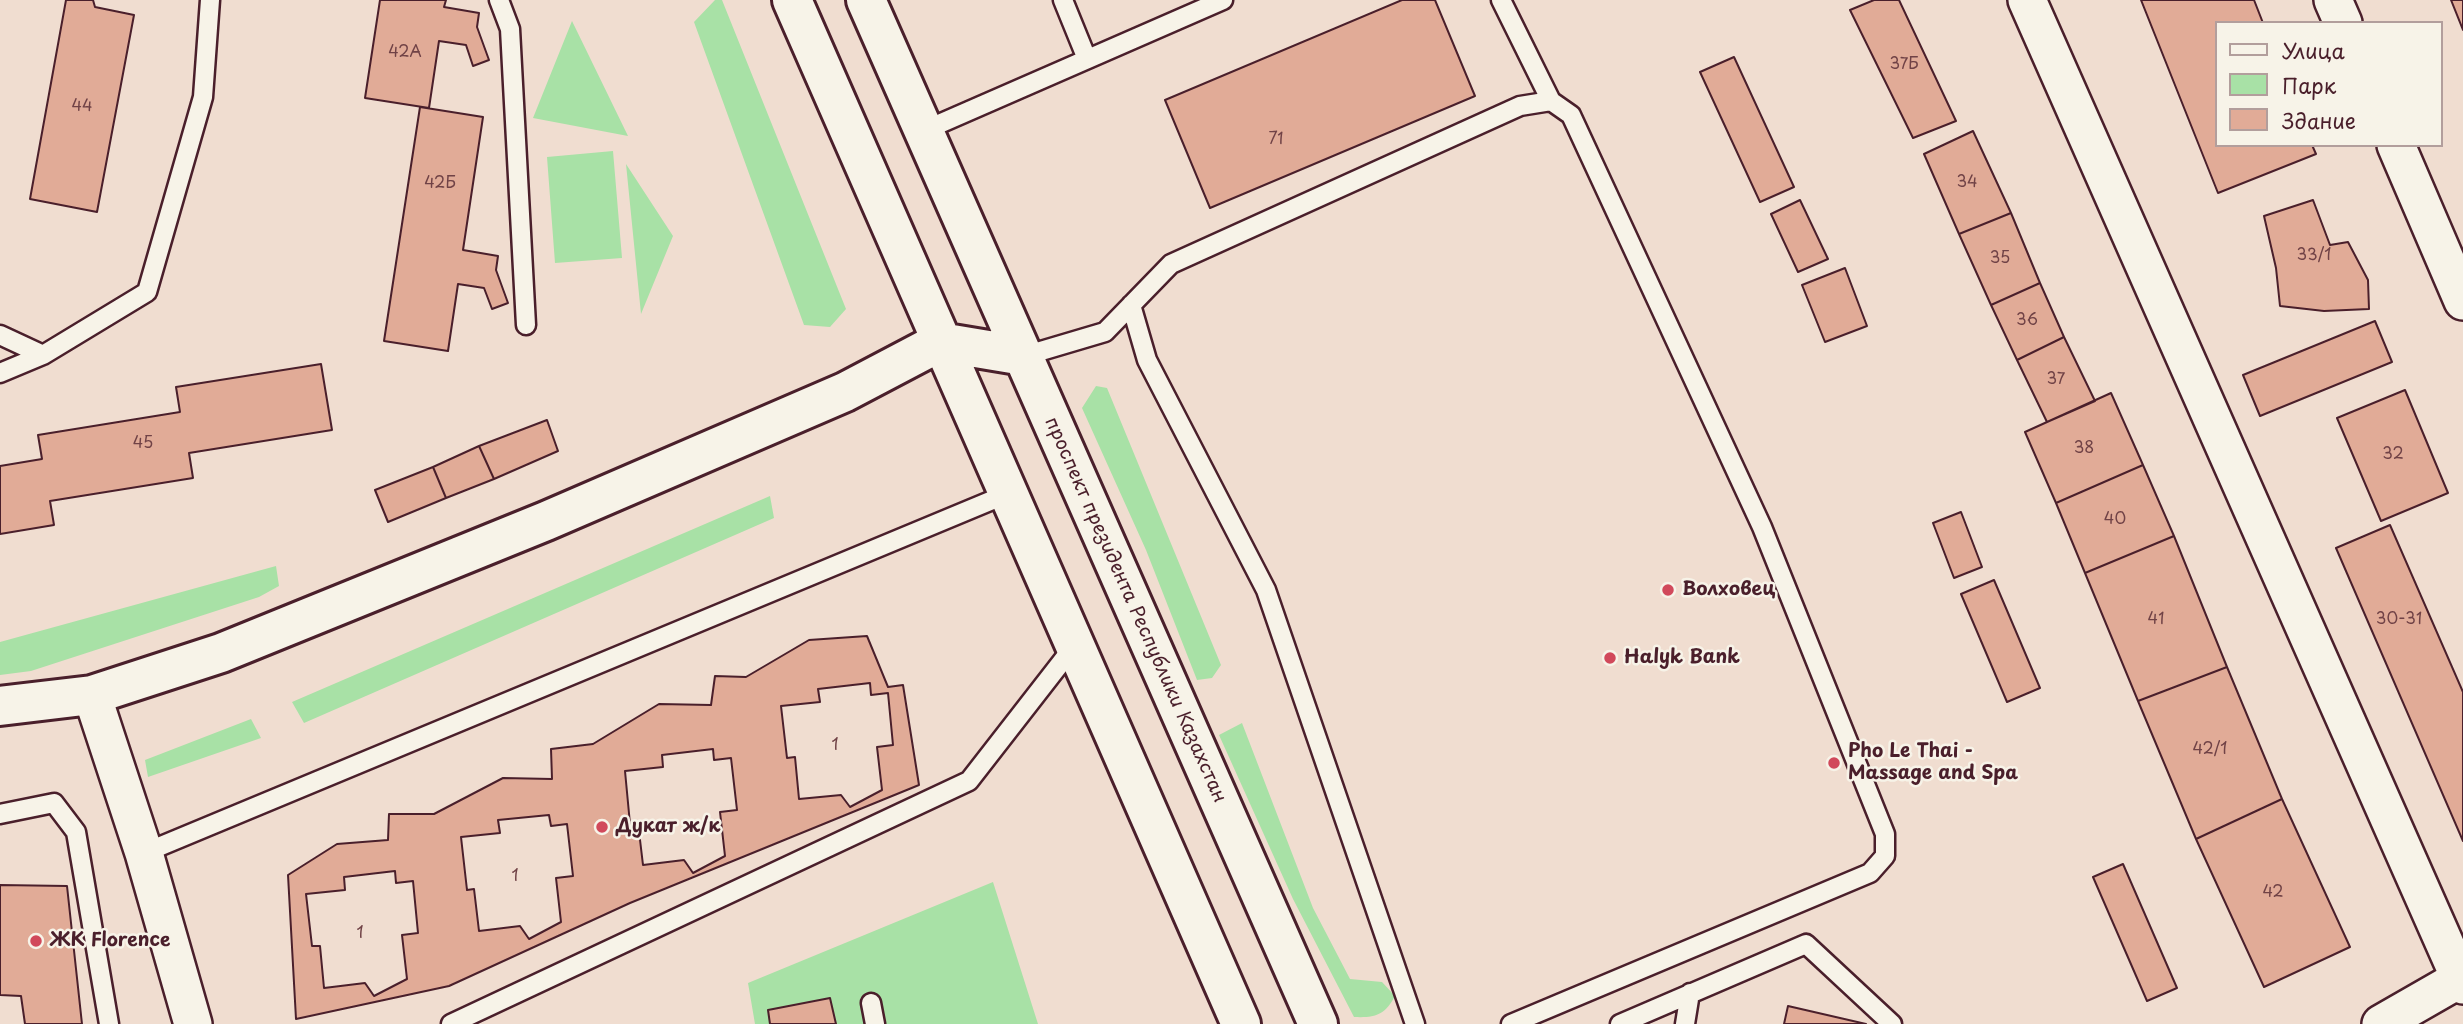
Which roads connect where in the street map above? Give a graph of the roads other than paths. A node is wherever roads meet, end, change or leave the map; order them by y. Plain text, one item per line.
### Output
1 (210, 0) edge
2 (499, 0) edge
3 (792, 0) edge
4 (866, 0) edge
5 (1063, 0) edge
6 (1223, 0) edge
7 (1501, 0) edge
8 (2027, 0) edge
9 (2333, 0) edge
10 (2342, 21) edge
11 (1087, 60) junction
12 (1551, 101) junction
13 (923, 131) junction
14 (2397, 147) edge
15 (2463, 301) edge
16 (1131, 305) junction
17 (526, 324) dead end
18 (0, 335) edge
19 (940, 342) junction
20 (43, 355) junction
21 (1024, 356) junction
22 (0, 373) edge
23 (1007, 494) junction
24 (1074, 646) junction
25 (92, 695) junction
26 (0, 706) edge
27 (0, 814) edge
28 (144, 853) junction
29 (1247, 863) junction
30 (2462, 980) edge
31 (1690, 993) junction
32 (872, 1003) dead end
33 (109, 1024) edge
34 (193, 1024) edge
35 (451, 1024) edge
36 (875, 1024) edge
37 (1241, 1024) edge
38 (1318, 1024) edge
39 (1344, 1024) edge
40 (1415, 1024) edge
41 (1511, 1024) edge
42 (1620, 1024) edge
43 (1685, 1024) edge
44 (1892, 1024) edge
45 (2381, 1024) edge

1 - 20 lane
2 - 17 lane
3 - 19 main road
4 - 13 main road, проспект президента Республики Казахстан
5 - 11 lane
6 - 11 lane
7 - 12 lane
8 - 30 street
9 - 10 street
11 - 13 lane
12 - 16 lane
12 - 41 lane
13 - 21 main road, проспект президента Республики Казахстан
14 - 15 street
16 - 21 lane
16 - 40 lane
18 - 20 lane
19 - 21 main road
19 - 23 main road
19 - 25 main road
20 - 22 lane
21 - 29 main road, проспект президента Республики Казахстан
23 - 24 main road
23 - 28 lane
24 - 35 lane
24 - 37 main road
25 - 26 main road
25 - 28 street
27 - 33 lane
28 - 34 street
29 - 38 main road
29 - 39 main road
30 - 45 street
31 - 42 lane
31 - 43 lane
31 - 44 lane
32 - 36 lane

